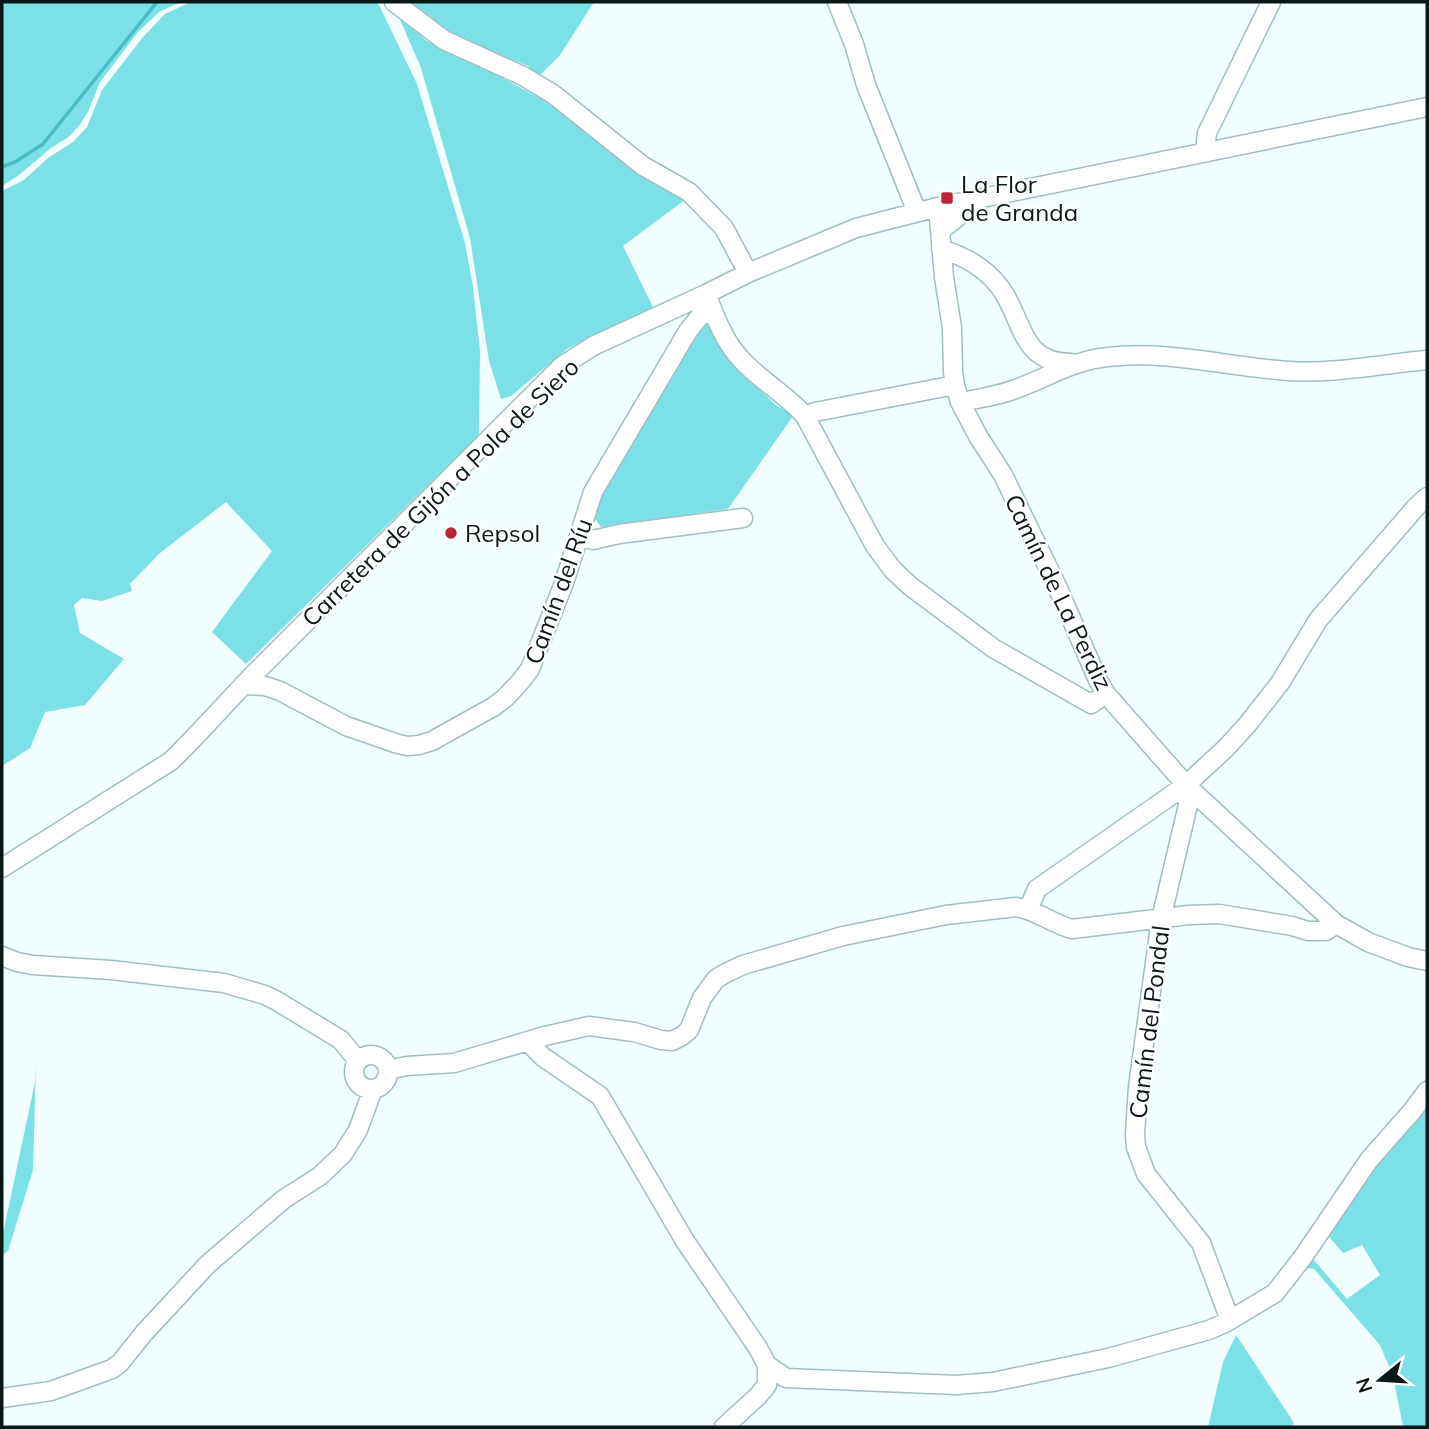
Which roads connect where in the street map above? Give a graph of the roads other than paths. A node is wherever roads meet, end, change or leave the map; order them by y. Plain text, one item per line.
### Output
1 (394, 2) edge
2 (837, 2) edge
3 (1271, 2) edge
4 (1427, 107) edge
5 (1205, 151) junction
6 (982, 198) junction
7 (938, 207) junction
8 (917, 212) junction
9 (940, 240) junction
10 (748, 273) junction
11 (709, 302) junction
12 (1427, 360) edge
13 (1075, 363) junction
14 (958, 394) junction
15 (805, 416) junction
16 (1427, 497) edge
17 (743, 517) dead end
18 (579, 536) junction
19 (243, 685) junction
20 (1107, 694) junction
21 (1186, 785) junction
22 (2, 868) edge
23 (1028, 910) junction
24 (1161, 919) junction
25 (1336, 924) junction
26 (2, 956) edge
27 (1427, 961) edge
28 (528, 1042) junction
29 (358, 1061) junction
30 (388, 1070) junction
31 (373, 1089) junction
32 (1427, 1091) edge
33 (1230, 1320) junction
34 (767, 1365) junction
35 (2, 1398) edge
36 (724, 1427) edge

1 - 10 street
2 - 8 street
3 - 5 street
4 - 5 street, Carretera de Gijón a Pola de Siero
5 - 6 street, Carretera de Gijón a Pola de Siero
6 - 7 street, Carretera de Gijón a Pola de Siero
6 - 9 street
7 - 8 street, Carretera de Gijón a Pola de Siero
7 - 9 street, Camín de La Perdiz
8 - 10 street, Carretera de Gijón a Pola de Siero
9 - 13 street
9 - 14 street, Camín de La Perdiz
10 - 11 street, Carretera de Gijón a Pola de Siero
11 - 15 street
11 - 18 street, Camín del Ríu
11 - 19 street, Carretera de Gijón a Pola de Siero
12 - 13 street
13 - 14 street
14 - 15 street
14 - 20 street, Camín de La Perdiz
15 - 20 street
16 - 21 street
17 - 18 street
18 - 19 street, Camín del Ríu
19 - 22 street, Carretera de Gijón a Pola de Siero
20 - 21 street, Camín de La Perdiz
21 - 23 street
21 - 24 street, Camín del Pondal
21 - 25 street, Camín de La Perdiz
23 - 24 street
23 - 28 street
24 - 25 street
24 - 33 street, Camín del Pondal
25 - 27 street, Camín de La Perdiz
26 - 29 street
28 - 30 street
28 - 34 street
29 - 30 street
29 - 31 street
30 - 31 street
31 - 35 street
32 - 33 street
33 - 34 street
34 - 36 street

